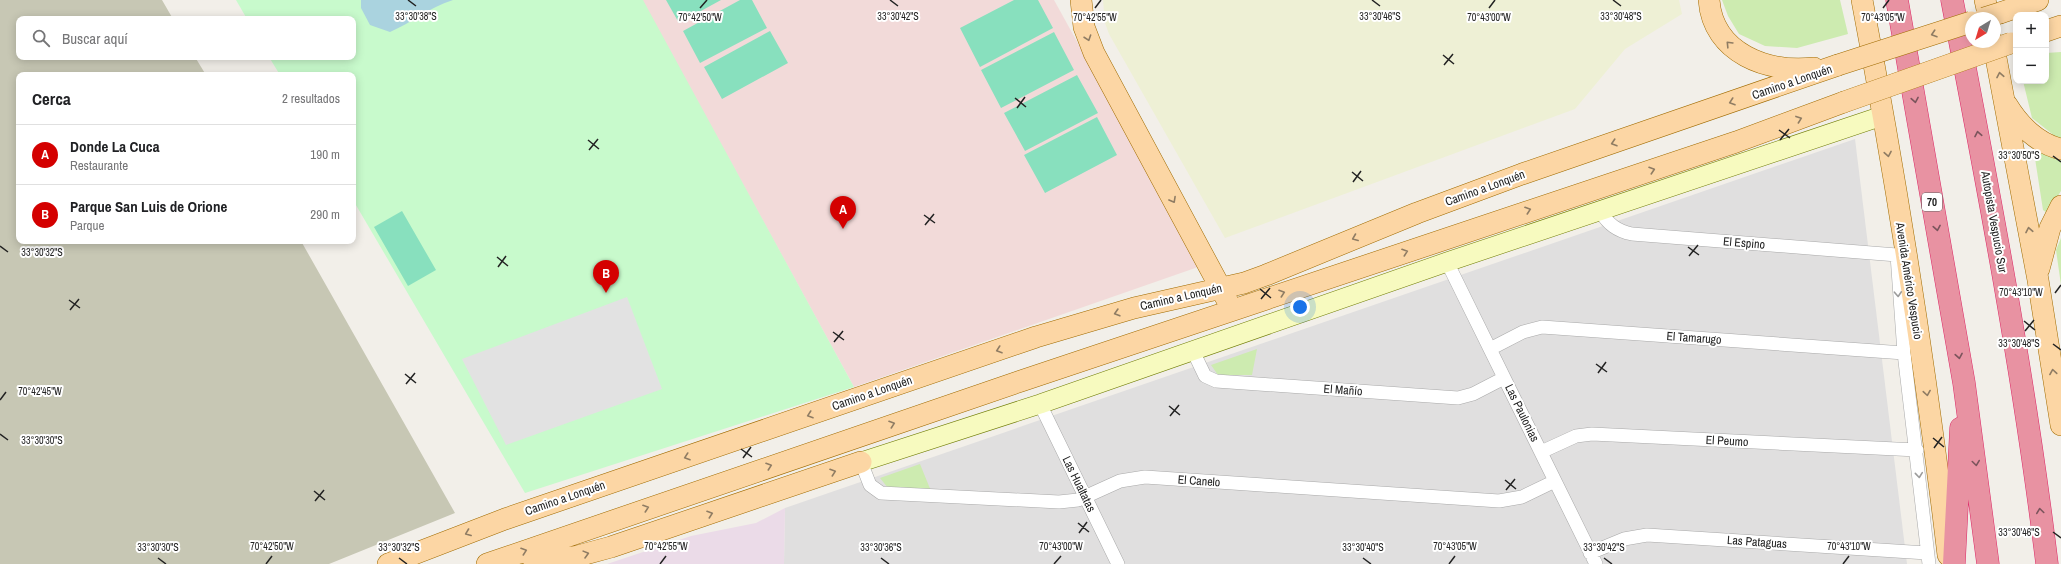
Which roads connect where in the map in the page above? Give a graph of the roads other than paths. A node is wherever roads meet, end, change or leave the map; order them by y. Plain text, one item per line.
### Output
1 (1081, 0) edge
2 (1709, 0) edge
3 (1862, 0) edge
4 (1897, 0) edge
5 (1952, 0) edge
6 (2038, 0) edge
7 (1996, 10) edge
8 (1965, 24) edge
9 (2061, 26) edge
10 (2049, 30) edge
11 (2049, 37) edge
12 (2061, 39) edge
13 (2007, 42) edge
14 (1837, 66) junction
15 (2004, 100) junction
16 (1882, 116) junction
17 (2061, 149) edge
18 (1897, 202) junction
19 (2061, 206) edge
20 (1600, 211) junction
21 (1897, 255) junction
22 (1447, 262) junction
23 (2038, 280) junction
24 (1222, 288) junction
25 (1232, 310) junction
26 (1490, 349) junction
27 (1193, 351) junction
28 (1904, 353) junction
29 (1504, 378) junction
30 (1964, 383) junction
31 (1040, 404) junction
32 (2061, 424) edge
33 (1917, 450) junction
34 (1541, 452) junction
35 (861, 462) junction
36 (1555, 481) junction
37 (1085, 497) junction
38 (1593, 558) edge
39 (1928, 558) edge
40 (388, 564) edge
41 (487, 564) edge
42 (534, 564) edge
43 (1118, 564) edge
44 (1949, 564) edge
45 (1954, 564) edge
46 (1988, 564) edge
47 (2047, 564) edge

1 -> 24 main road
14 -> 2 main road
3 - 16 main road, Avenida Américo Vespucio
4 -> 30 highway, 70
47 -> 5 highway, Autopista Vespucio Sur
6 - 7 main road
8 -> 14 main road, Camino a Lonquén, bridge
9 - 10 main road
11 - 12 main road
15 -> 13 main road
25 -> 13 main road, Camino a Lonquén, bridge
14 -> 24 main road, Camino a Lonquén
15 - 17 main road
23 -> 15 main road
16 -> 18 main road, Avenida Américo Vespucio
16 - 20 street
18 - 21 main road
18 -> 44 main road, Avenida Américo Vespucio
19 - 23 main road
20 - 21 street, El Espino
20 - 22 street
21 -> 28 street, Avenida Américo Vespucio
22 - 26 street, Las Paulonias
22 - 27 street
32 -> 23 main road
24 - 25 main road
24 -> 40 main road, Camino a Lonquén
41 -> 25 main road, Camino a Lonquén
26 - 28 street, El Tamarugo
26 - 29 street, Las Paulonias
27 - 29 street, El Mañío
27 - 31 street
28 - 33 street, Avenida Américo Vespucio
29 - 34 street, Las Paulonias
30 - 45 highway
30 -> 46 highway, 70
31 - 35 street
31 - 37 street, Las Hualtatas
33 - 34 street, El Peumo
33 -> 39 street, Avenida Américo Vespucio
34 - 36 street, Las Paulonias
35 - 37 street, El Canelo
42 -> 35 main road
36 - 37 street, El Canelo
36 - 38 street, Las Paulonias
37 - 43 street, Las Hualtatas
38 - 39 street, Las Pataguas

